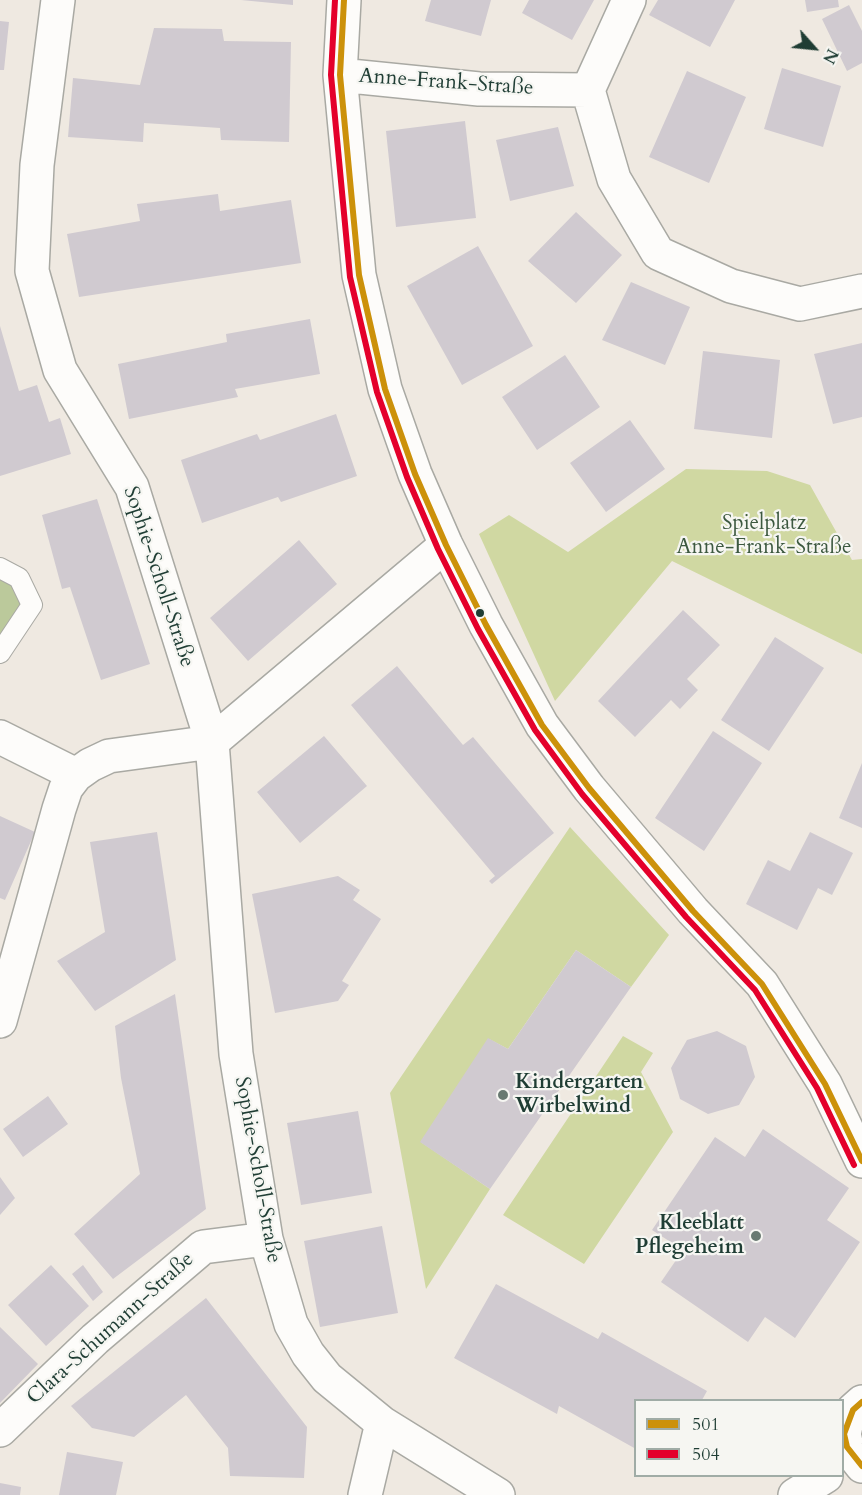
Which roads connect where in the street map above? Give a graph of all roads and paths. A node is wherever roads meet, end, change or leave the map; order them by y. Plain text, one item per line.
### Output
1 (58, 0) edge
2 (344, 0) edge
3 (629, 0) edge
4 (340, 75) junction
5 (588, 90) junction
6 (862, 291) edge
7 (446, 545) junction
8 (0, 568) edge
9 (0, 653) edge
10 (0, 737) edge
11 (212, 742) junction
12 (76, 776) junction
13 (0, 1021) edge
14 (862, 1161) edge
15 (266, 1239) junction
16 (862, 1402) edge
17 (382, 1423) junction
18 (0, 1430) edge
19 (853, 1463) edge
20 (824, 1477) edge
21 (365, 1495) edge
22 (498, 1495) edge
23 (795, 1495) edge

1 - 11 street, Sophie-Scholl-Straße
2 - 4 street, Anne-Frank-Straße
3 - 5 street
4 - 5 street, Anne-Frank-Straße
4 - 7 street, Anne-Frank-Straße
5 - 6 street
7 - 11 street
7 - 14 street, Anne-Frank-Straße
8 - 9 lane
10 - 12 street
11 - 12 street
11 - 15 street, Sophie-Scholl-Straße
12 - 13 street
15 - 17 street, Sophie-Scholl-Straße
15 - 18 street, Clara-Schumann-Straße
16 - 19 street
17 - 21 street
17 - 22 street, Sophie-Scholl-Straße
20 - 23 street

